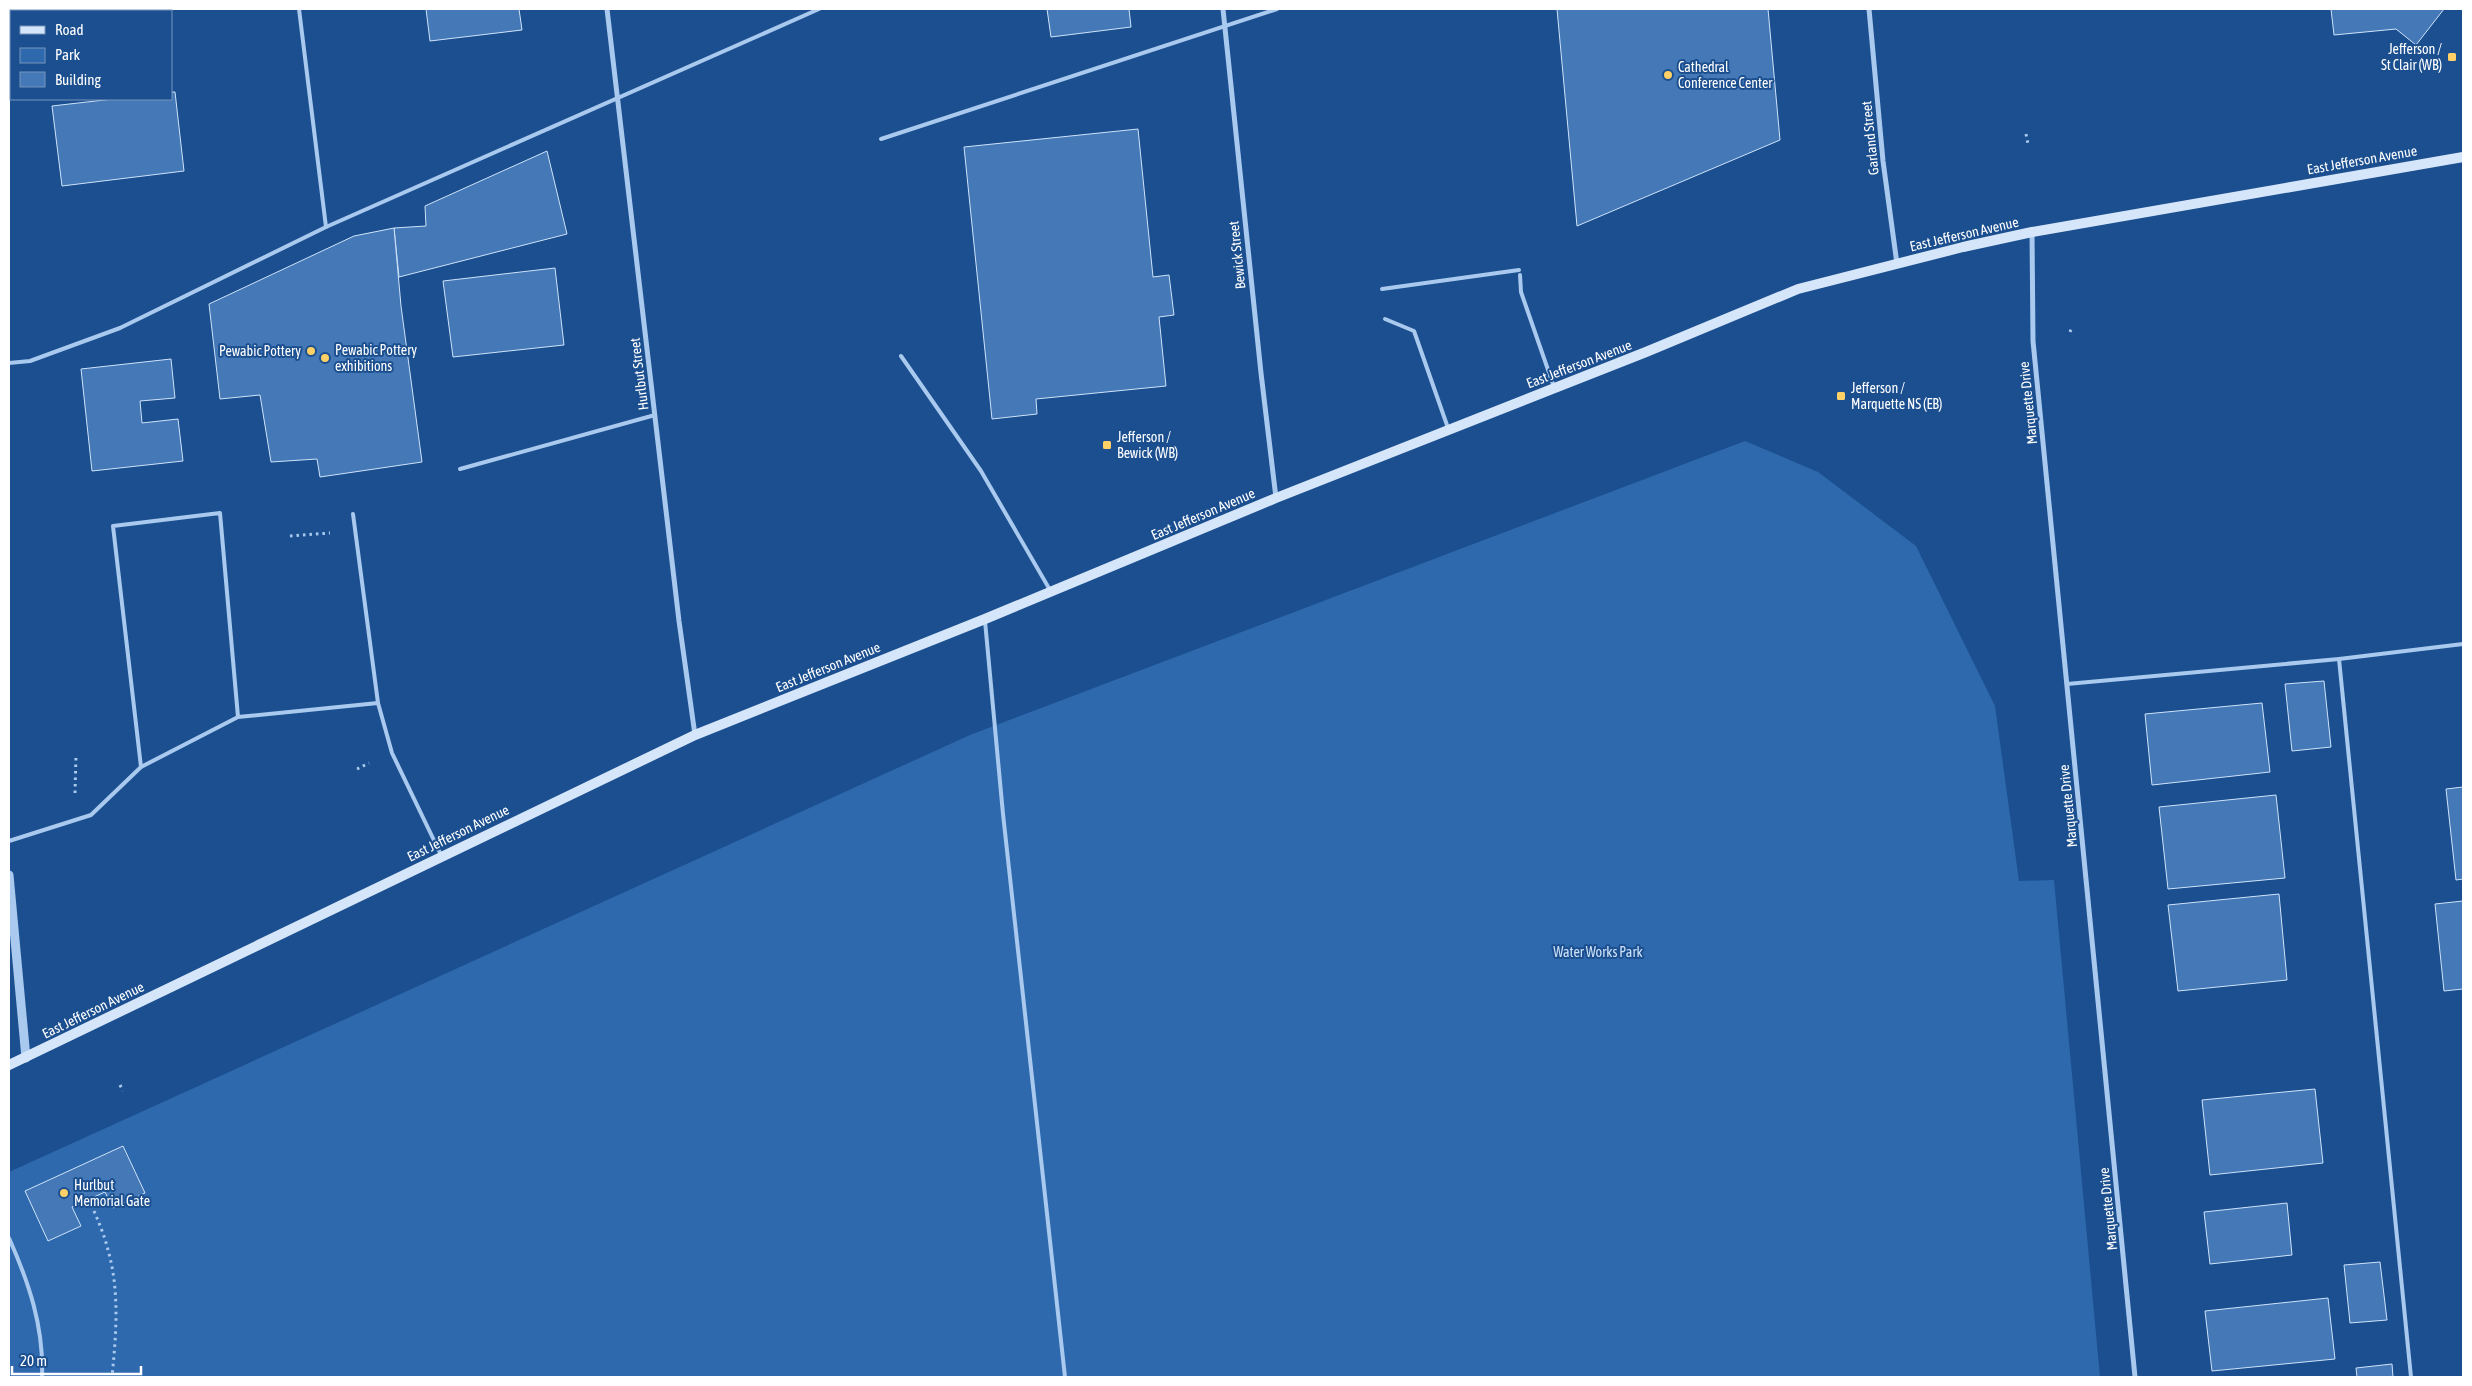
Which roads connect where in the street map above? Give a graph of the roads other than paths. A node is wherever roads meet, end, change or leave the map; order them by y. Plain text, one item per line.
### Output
1 (299, 9) edge
2 (607, 9) edge
3 (818, 9) edge
4 (1222, 9) edge
5 (1277, 9) edge
6 (1869, 9) edge
7 (1224, 27) junction
8 (617, 98) junction
9 (881, 139) dead end
10 (2463, 157) edge
11 (326, 227) junction
12 (2032, 232) junction
13 (1897, 264) junction
14 (1382, 289) dead end
15 (1385, 319) dead end
16 (901, 356) dead end
17 (9, 364) edge
18 (1554, 388) junction
19 (655, 415) junction
20 (1449, 430) junction
21 (460, 469) dead end
22 (1276, 498) junction
23 (353, 514) dead end
24 (1051, 592) junction
25 (985, 619) junction
26 (2463, 644) edge
27 (2338, 659) junction
28 (2067, 684) junction
29 (378, 703) junction
30 (238, 717) junction
31 (696, 735) junction
32 (141, 768) junction
33 (9, 841) edge
34 (442, 856) junction
35 (9, 875) edge
36 (26, 1058) junction
37 (9, 1064) edge
38 (9, 1238) edge
39 (42, 1377) edge
40 (1065, 1377) edge
41 (2136, 1377) edge
42 (2411, 1377) edge

1 - 11 lane
2 - 8 street, Hurlbut Street
3 - 8 lane
4 - 7 street, Bewick Street
5 - 7 lane
6 - 13 street, Garland Street
7 - 9 lane
7 - 22 street, Bewick Street
8 - 11 lane
8 - 19 street, Hurlbut Street
10 - 12 main road, East Jefferson Avenue
11 - 17 lane
12 - 13 main road, East Jefferson Avenue
12 - 28 street, Marquette Drive
13 - 18 main road, East Jefferson Avenue
14 - 18 lane
15 - 20 lane
16 - 24 lane
18 - 20 main road, East Jefferson Avenue
19 - 21 lane
19 - 31 street, Hurlbut Street
20 - 22 main road, East Jefferson Avenue
22 - 24 main road, East Jefferson Avenue
23 - 29 lane
24 - 25 main road, East Jefferson Avenue
25 - 31 main road, East Jefferson Avenue
25 - 40 lane
26 - 27 lane
27 - 28 lane
27 - 42 lane
28 - 41 street, Marquette Drive
29 - 30 lane
29 - 34 lane
30 - 32 lane
30 - 32 lane
31 - 34 main road, East Jefferson Avenue
32 - 33 lane
34 - 36 main road, East Jefferson Avenue
35 - 36 street
36 - 37 main road, East Jefferson Avenue
38 - 39 lane

